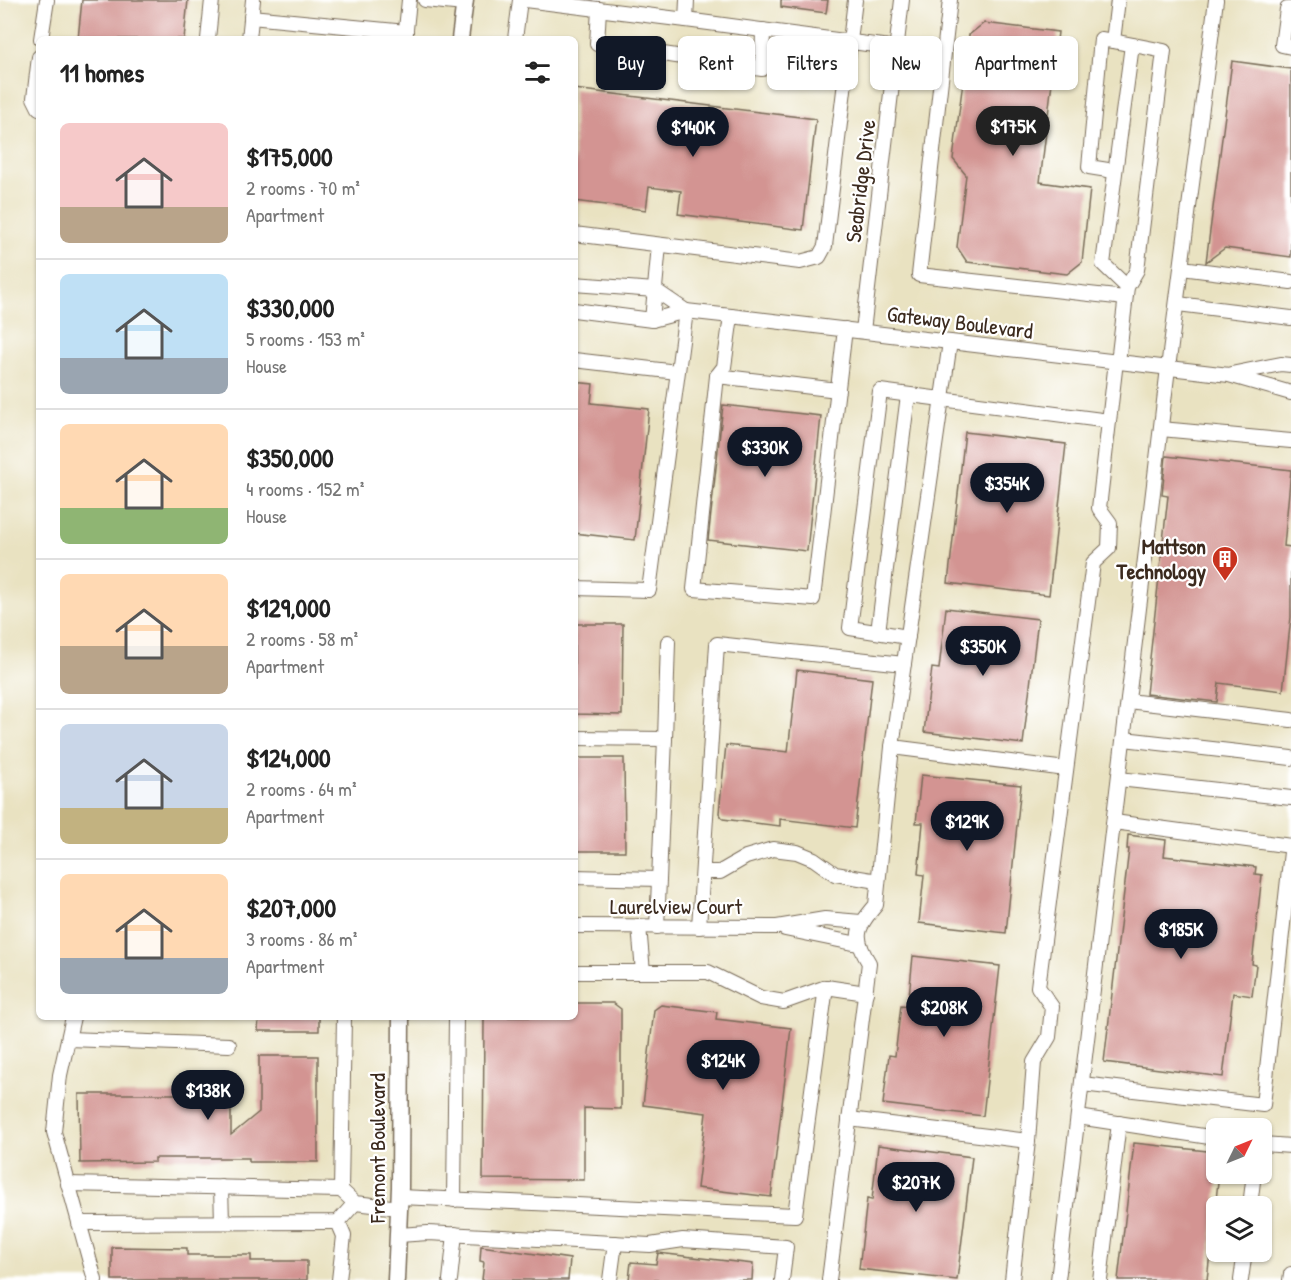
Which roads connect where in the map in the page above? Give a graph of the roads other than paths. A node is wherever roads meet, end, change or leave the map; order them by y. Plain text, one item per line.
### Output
1 (46, 0) edge
2 (212, 0) edge
3 (253, 0) edge
4 (409, 0) edge
5 (425, 0) edge
6 (520, 0) edge
7 (525, 0) edge
8 (687, 0) edge
9 (855, 0) edge
10 (902, 0) edge
11 (950, 0) edge
12 (1118, 0) edge
13 (1216, 0) edge
14 (464, 2) edge
15 (599, 9) junction
16 (1291, 9) edge
17 (251, 17) junction
18 (686, 20) junction
19 (764, 30) junction
20 (405, 35) edge
21 (41, 36) edge
22 (208, 36) edge
23 (249, 36) edge
24 (460, 36) edge
25 (515, 36) edge
26 (811, 36) edge
27 (851, 36) edge
28 (898, 36) edge
29 (1113, 41) junction
30 (1132, 45) junction
31 (1291, 47) edge
32 (36, 82) edge
33 (845, 90) edge
34 (892, 90) edge
35 (36, 102) edge
36 (1114, 171) junction
37 (578, 235) edge
38 (659, 245) junction
39 (1182, 268) junction
40 (1291, 282) edge
41 (578, 284) edge
42 (655, 290) junction
43 (1126, 293) junction
44 (1178, 304) junction
45 (578, 311) edge
46 (686, 311) junction
47 (730, 316) junction
48 (1291, 318) edge
49 (652, 320) junction
50 (845, 329) junction
51 (863, 332) junction
52 (950, 342) junction
53 (578, 360) edge
54 (1117, 362) junction
55 (1291, 365) edge
56 (1168, 368) junction
57 (677, 372) junction
58 (1229, 375) junction
59 (717, 376) junction
60 (838, 390) junction
61 (1291, 393) edge
62 (908, 394) junction
63 (942, 398) junction
64 (1109, 421) junction
65 (1161, 429) junction
66 (1291, 441) edge
67 (578, 588) edge
68 (878, 632) junction
69 (908, 637) junction
70 (668, 642) dead end
71 (904, 664) junction
72 (1128, 701) junction
73 (1291, 720) edge
74 (578, 738) edge
75 (665, 739) junction
76 (1124, 739) junction
77 (892, 747) junction
78 (1291, 758) edge
79 (1066, 769) junction
80 (1119, 779) junction
81 (1291, 798) edge
82 (1114, 822) junction
83 (1291, 846) edge
84 (1291, 852) edge
85 (703, 872) junction
86 (578, 877) edge
87 (659, 879) junction
88 (878, 881) junction
89 (861, 922) junction
90 (578, 926) edge
91 (639, 926) junction
92 (657, 927) junction
93 (699, 927) junction
94 (777, 927) junction
95 (858, 944) junction
96 (578, 972) edge
97 (643, 972) junction
98 (1276, 985) junction
99 (826, 987) junction
100 (1291, 987) edge
101 (866, 993) junction
102 (72, 1020) edge
103 (344, 1020) edge
104 (400, 1020) edge
105 (456, 1020) edge
106 (69, 1039) junction
107 (229, 1045) dead end
108 (1082, 1084) junction
109 (1078, 1118) junction
110 (849, 1119) junction
111 (1119, 1123) junction
112 (1206, 1136) edge
113 (1028, 1141) junction
114 (1272, 1145) edge
115 (1291, 1146) edge
116 (68, 1184) junction
117 (221, 1187) junction
118 (341, 1190) junction
119 (454, 1200) junction
120 (355, 1203) junction
121 (400, 1203) junction
122 (222, 1222) junction
123 (338, 1222) junction
124 (79, 1223) junction
125 (455, 1234) junction
126 (399, 1235) junction
127 (615, 1243) junction
128 (1243, 1262) edge
129 (1291, 1274) edge
130 (95, 1280) edge
131 (339, 1280) edge
132 (396, 1280) edge
133 (450, 1280) edge
134 (610, 1280) edge
135 (782, 1280) edge
136 (829, 1280) edge
137 (1012, 1280) edge
138 (1058, 1280) edge
139 (1100, 1280) edge
140 (1241, 1280) edge
141 (1290, 1280) edge

1 - 21 street
2 - 22 street
3 - 17 street
4 - 20 street
5 - 14 street
6 - 25 street
7 - 15 street
8 - 18 street
9 - 27 street
10 - 28 street, Seabridge Drive
11 - 43 street
12 - 29 street
13 - 39 street
14 - 24 main road
15 - 18 street
15 - 19 street
16 - 31 street
17 - 20 street
17 - 23 street
18 - 19 street
19 - 26 street
29 - 30 street
29 - 36 street
30 - 36 street
30 - 43 street
32 - 35 street
33 - 38 street
34 - 51 street, Seabridge Drive
36 - 43 street
37 - 38 street
38 - 42 street
39 - 40 street
39 - 44 street
41 - 42 street, Gateway Boulevard
42 - 46 street, Gateway Boulevard
42 - 49 street
43 - 54 street
44 - 48 street
44 - 56 street
45 - 49 street, Gateway Boulevard
46 - 47 street, Gateway Boulevard
46 - 49 street, Gateway Boulevard
46 - 57 street
47 - 50 street, Gateway Boulevard
47 - 59 street
50 - 51 street, Gateway Boulevard
50 - 60 street
51 - 52 street, Gateway Boulevard
52 - 54 street, Gateway Boulevard
52 - 63 street
53 - 57 street
54 - 56 street, Gateway Boulevard
54 - 64 street
55 - 58 street, Gateway Boulevard
56 - 58 street, Gateway Boulevard
56 - 65 street
57 - 67 street
58 - 61 street, Gateway Boulevard
59 - 60 street
59 - 60 street
62 - 63 street
62 - 68 street
62 - 68 street
63 - 64 street
63 - 69 street
64 - 79 street
65 - 66 street
65 - 72 street
68 - 69 street
69 - 71 street
70 - 75 street
71 - 77 street
71 - 85 street
72 - 73 street
72 - 76 street
74 - 75 street
75 - 87 street
76 - 78 street
76 - 80 street
77 - 79 street
77 - 88 street
79 - 113 street
80 - 81 street
80 - 82 street
82 - 83 street
82 - 108 street
84 - 98 street
85 - 88 street
85 - 93 street
86 - 87 street
87 - 92 street
88 - 89 street
89 - 94 street
89 - 95 street
90 - 91 street, Laurelview Court
91 - 92 street, Laurelview Court
91 - 97 street
92 - 93 street, Laurelview Court
93 - 94 street, Laurelview Court
94 - 95 street
95 - 101 street
96 - 97 street
97 - 99 street
98 - 100 street
98 - 108 street
99 - 101 street
99 - 119 street
101 - 110 street
102 - 106 street
103 - 118 street
104 - 121 main road, Fremont Boulevard
105 - 119 street
106 - 107 street
106 - 116 street
108 - 109 street
109 - 111 street
109 - 138 street
110 - 113 street
110 - 136 street
111 - 112 street
111 - 139 street
113 - 137 street
114 - 115 street
116 - 117 street
116 - 124 street
117 - 118 street
117 - 122 street
118 - 120 street
119 - 121 street
120 - 121 street
120 - 123 street
121 - 126 main road, Fremont Boulevard
122 - 123 street
122 - 124 street
123 - 131 street
124 - 130 street
125 - 126 street
125 - 127 street
125 - 133 street
126 - 132 main road, Fremont Boulevard
127 - 134 street
127 - 135 street
128 - 140 street
129 - 141 street

